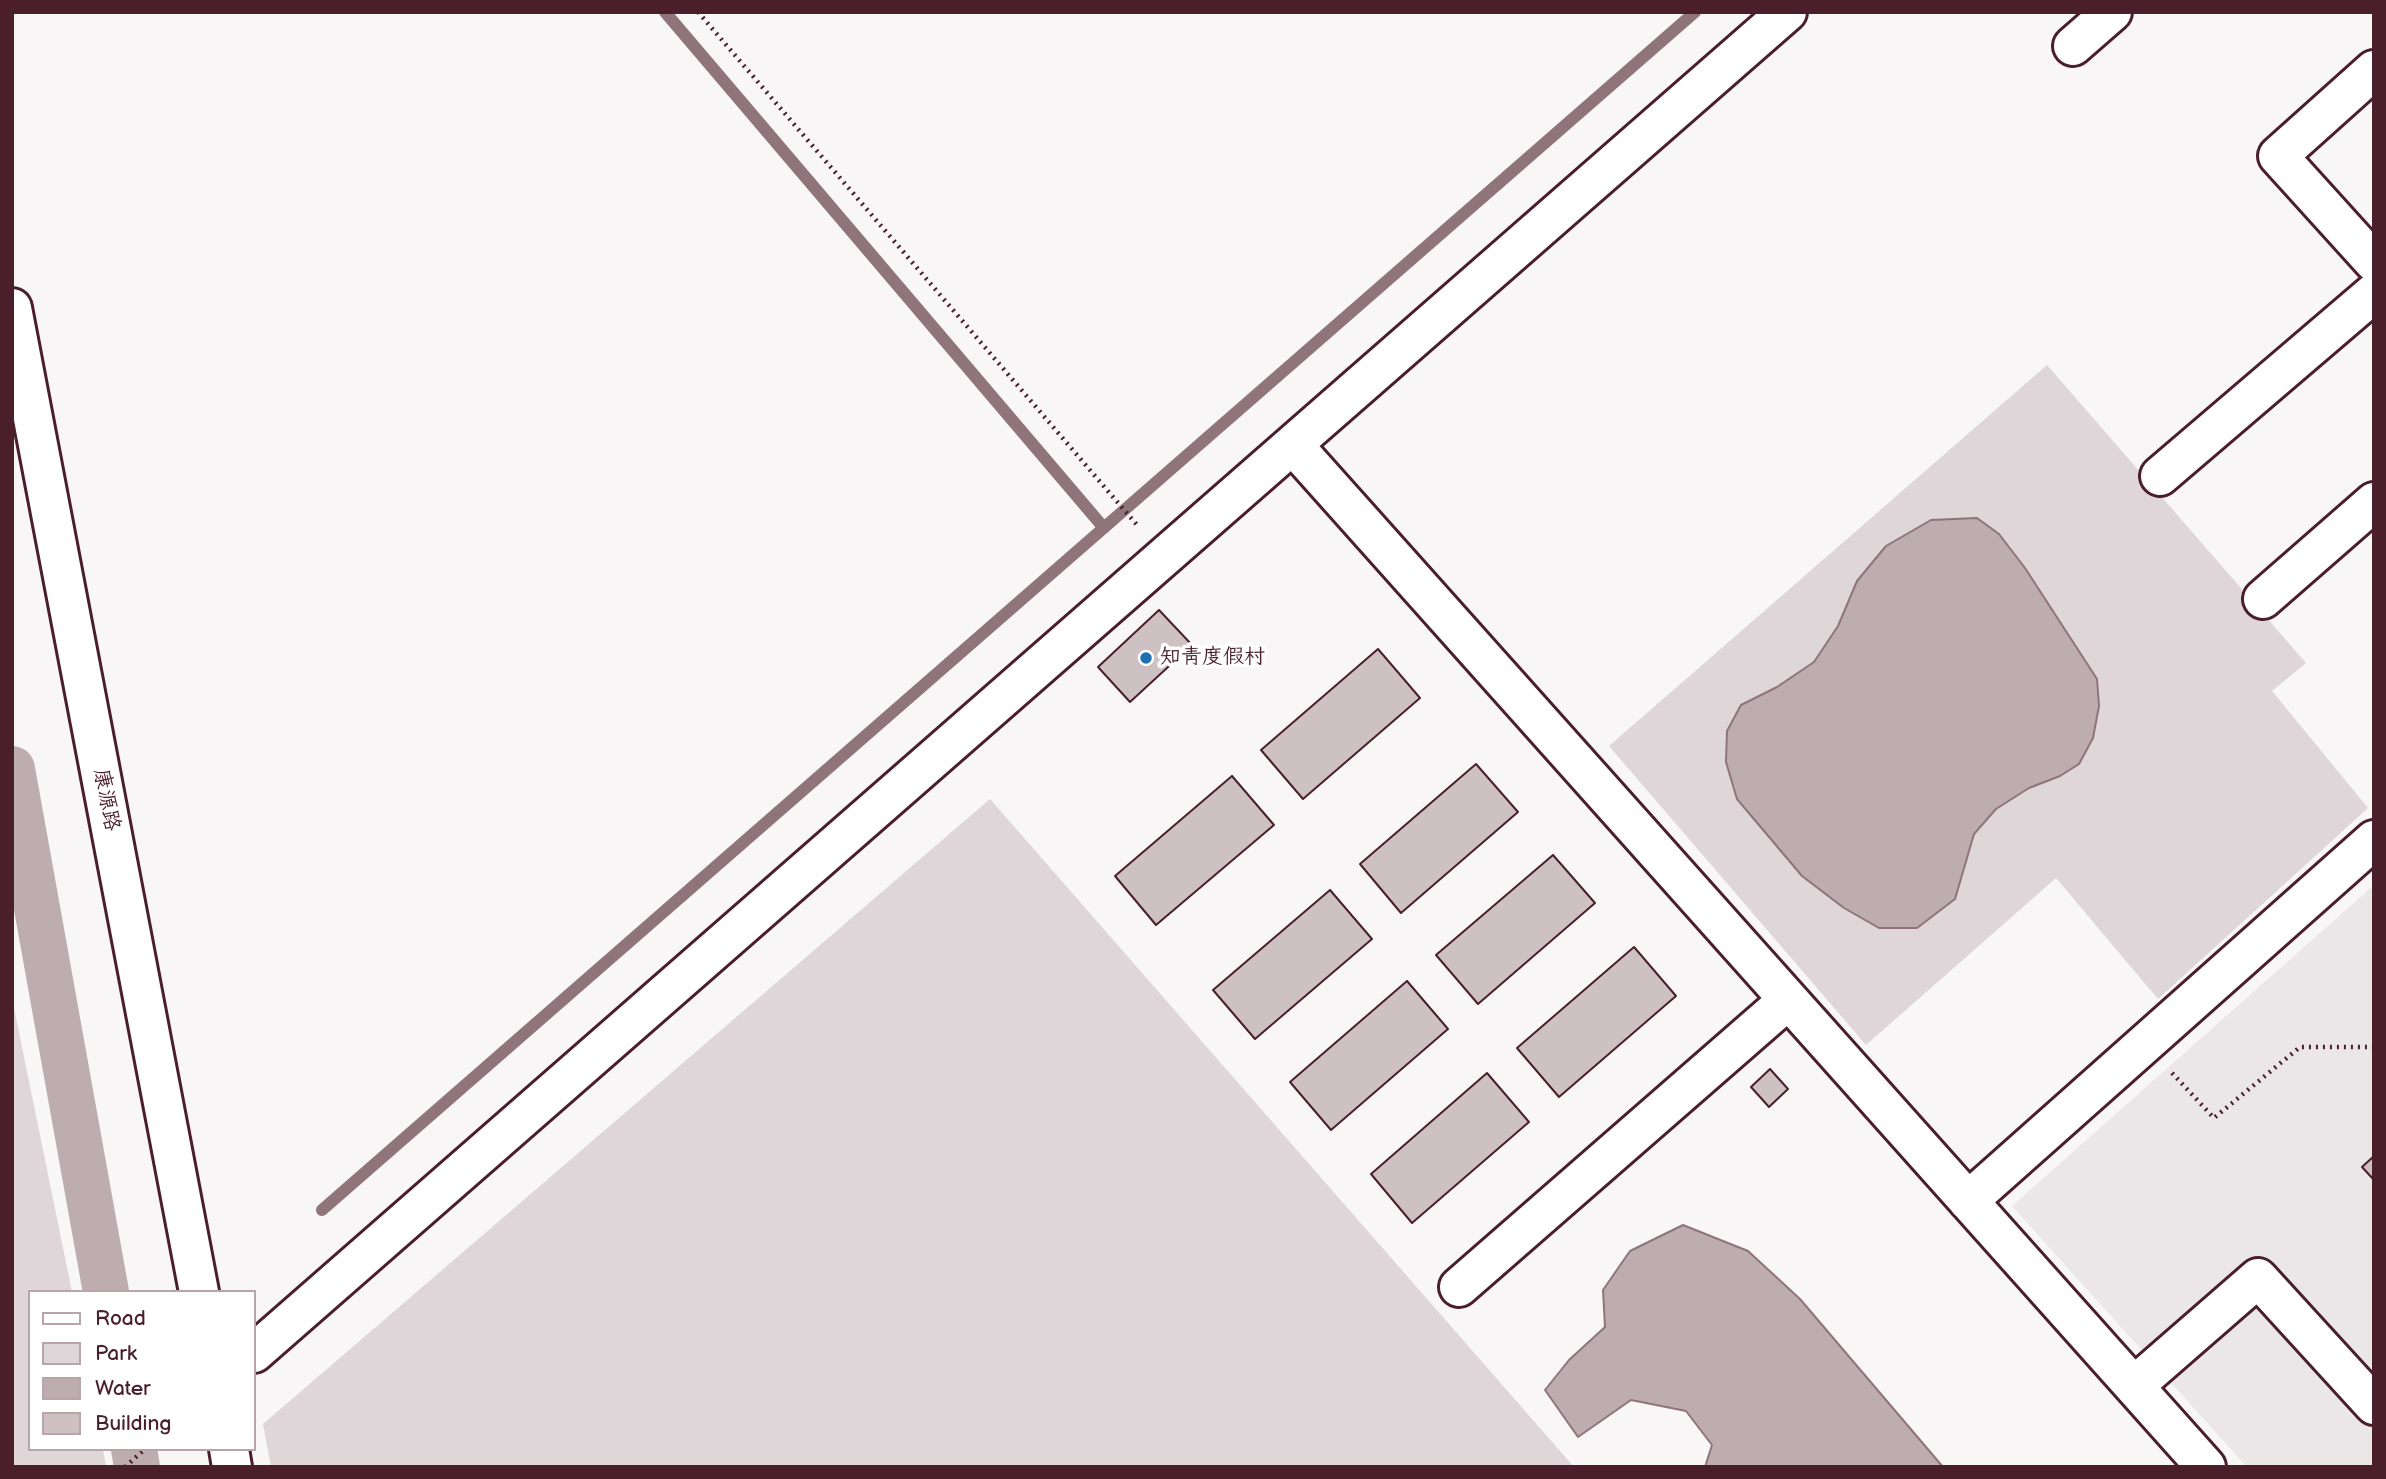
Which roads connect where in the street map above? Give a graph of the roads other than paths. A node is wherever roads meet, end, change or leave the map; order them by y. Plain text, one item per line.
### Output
1 (1787, 12) edge
2 (2112, 12) edge
3 (2073, 46) dead end
4 (2374, 70) edge
5 (2374, 262) edge
6 (2374, 293) edge
7 (12, 309) edge
8 (1293, 445) junction
9 (2160, 476) dead end
10 (2374, 502) edge
11 (2263, 599) dead end
12 (2374, 840) edge
13 (1788, 1000) junction
14 (1968, 1201) junction
15 (1459, 1287) dead end
16 (199, 1290) edge
17 (256, 1351) edge
18 (2134, 1386) junction
19 (2374, 1405) edge
20 (2206, 1467) edge

1 - 8 street
2 - 3 street
4 - 5 street
6 - 9 street
7 - 16 street, 康源路
8 - 13 street
8 - 17 street
10 - 11 street
12 - 14 street
13 - 14 street
13 - 15 street
14 - 18 street
18 - 19 street
18 - 20 street

